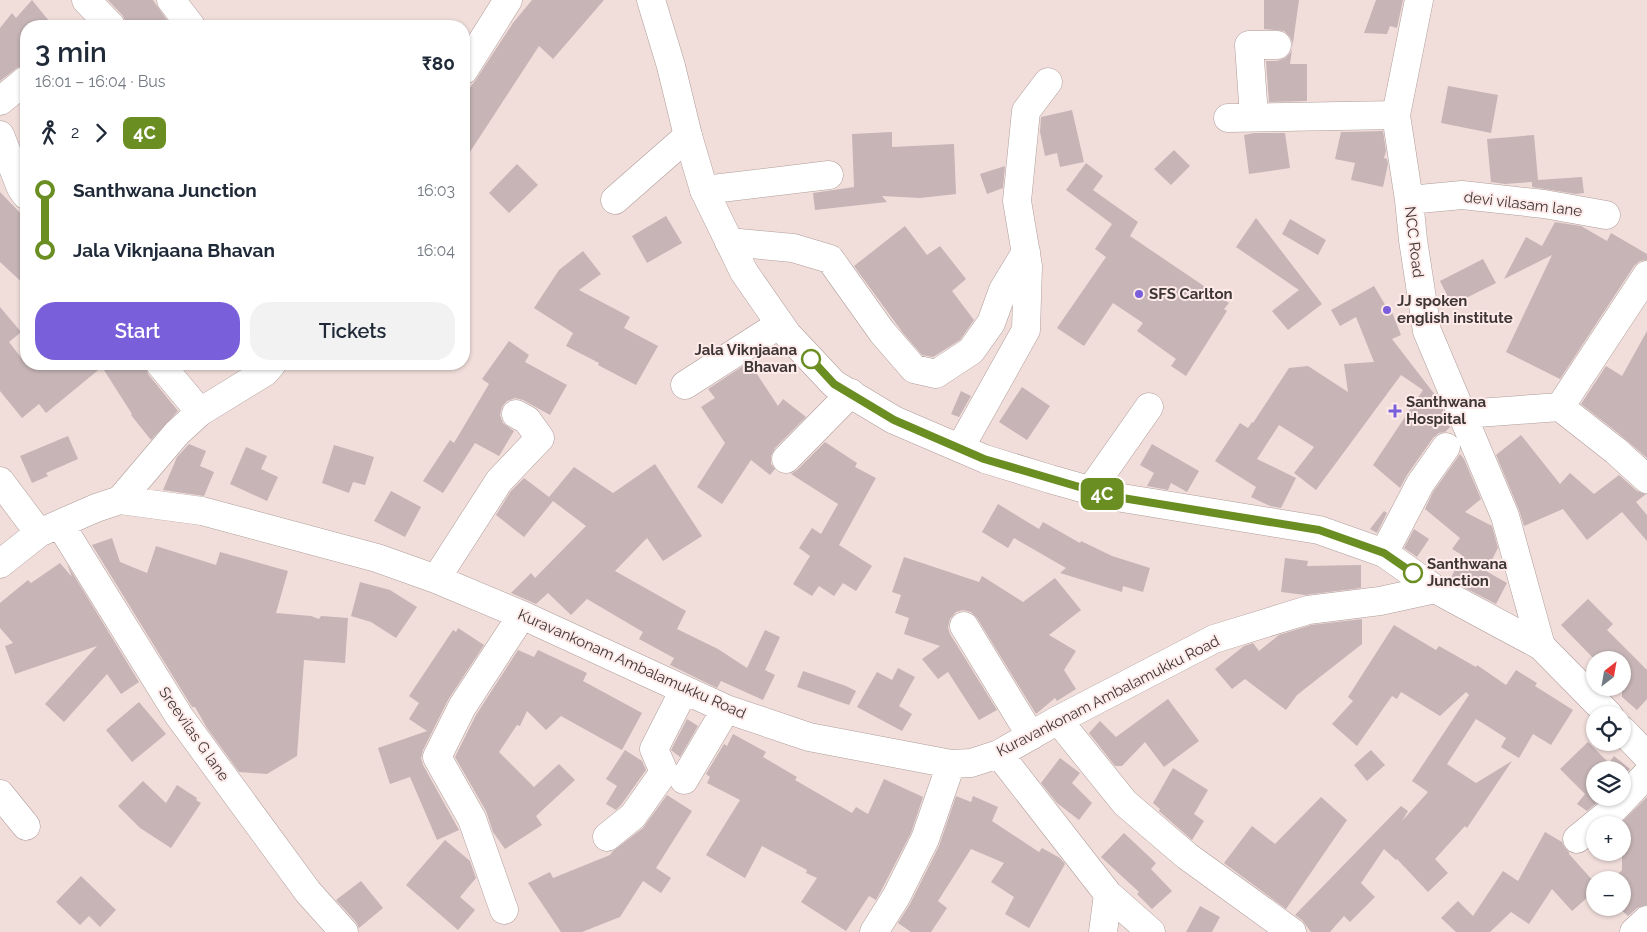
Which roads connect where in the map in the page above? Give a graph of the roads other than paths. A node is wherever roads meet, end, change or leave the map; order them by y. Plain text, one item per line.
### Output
1 (86, 0) edge
2 (172, 0) edge
3 (508, 0) edge
4 (651, 0) edge
5 (1418, 0) edge
6 (105, 20) edge
7 (187, 20) edge
8 (1277, 45) dead end
9 (470, 60) edge
10 (1048, 82) dead end
11 (20, 85) edge
12 (0, 101) edge
13 (1396, 115) junction
14 (0, 135) edge
15 (688, 136) junction
16 (828, 175) dead end
17 (20, 181) edge
18 (704, 190) junction
19 (615, 200) dead end
20 (1409, 200) junction
21 (1606, 216) dead end
22 (729, 242) junction
23 (1026, 252) junction
24 (1644, 285) edge
25 (780, 324) junction
26 (165, 370) edge
27 (267, 370) edge
28 (685, 385) dead end
29 (851, 393) junction
30 (1149, 407) dead end
31 (1560, 407) junction
32 (200, 412) junction
33 (516, 414) dead end
34 (1464, 414) junction
35 (1446, 447) dead end
36 (960, 448) junction
37 (786, 459) dead end
38 (1647, 479) edge
39 (0, 481) edge
40 (1090, 491) junction
41 (120, 500) junction
42 (50, 528) junction
43 (1384, 553) junction
44 (0, 564) edge
45 (436, 579) junction
46 (1435, 589) junction
47 (522, 615) junction
48 (964, 626) dead end
49 (1541, 646) junction
50 (684, 690) junction
51 (1599, 706) edge
52 (726, 709) junction
53 (1058, 720) junction
54 (1031, 736) junction
55 (1631, 739) edge
56 (999, 754) junction
57 (1647, 756) edge
58 (951, 764) junction
59 (1647, 774) edge
60 (684, 780) dead end
61 (0, 794) edge
62 (26, 826) dead end
63 (607, 837) dead end
64 (1578, 839) dead end
65 (1108, 894) junction
66 (504, 910) dead end
67 (1647, 920) edge
68 (344, 932) edge
69 (874, 932) edge
70 (1103, 932) edge
71 (1151, 932) edge
72 (1292, 932) edge
73 (1634, 932) edge

1 - 6 street
2 - 7 street
3 - 9 street
4 - 15 street
5 - 13 street, NCC Road
8 - 13 street
10 - 23 street
11 - 12 street
13 - 20 street, NCC Road
14 - 17 street
15 - 18 street
15 - 19 street
16 - 18 street
18 - 22 street
20 - 21 street, devi vilasam lane
20 - 34 street, NCC Road
22 - 23 street
22 - 25 street
23 - 36 street
24 - 31 street
25 - 28 street
25 - 29 street
26 - 32 street
27 - 32 street
29 - 36 street
29 - 37 street
30 - 40 street
31 - 34 street
31 - 38 street
32 - 41 street
33 - 45 street
34 - 49 street, NCC Road
35 - 43 street
36 - 40 street
39 - 42 street, Sreevilas G lane
40 - 43 street
41 - 42 street, Kuravankonam Ambalamukku Road
41 - 45 street, Kuravankonam Ambalamukku Road
42 - 44 street, Kuravankonam Ambalamukku Road
42 - 68 street, Sreevilas G lane
43 - 46 street
45 - 47 street, Kuravankonam Ambalamukku Road
46 - 49 street
46 - 53 street, Kuravankonam Ambalamukku Road
47 - 50 street, Kuravankonam Ambalamukku Road
47 - 66 street
48 - 54 street
49 - 51 street
50 - 52 street, Kuravankonam Ambalamukku Road
50 - 63 street
52 - 58 street, Kuravankonam Ambalamukku Road
52 - 60 street
53 - 54 street, Kuravankonam Ambalamukku Road
53 - 72 street
54 - 56 street, Kuravankonam Ambalamukku Road
55 - 57 street
56 - 58 street, Kuravankonam Ambalamukku Road
56 - 65 street
58 - 69 street
59 - 64 street
61 - 62 street
65 - 70 street
65 - 71 street
67 - 73 street

